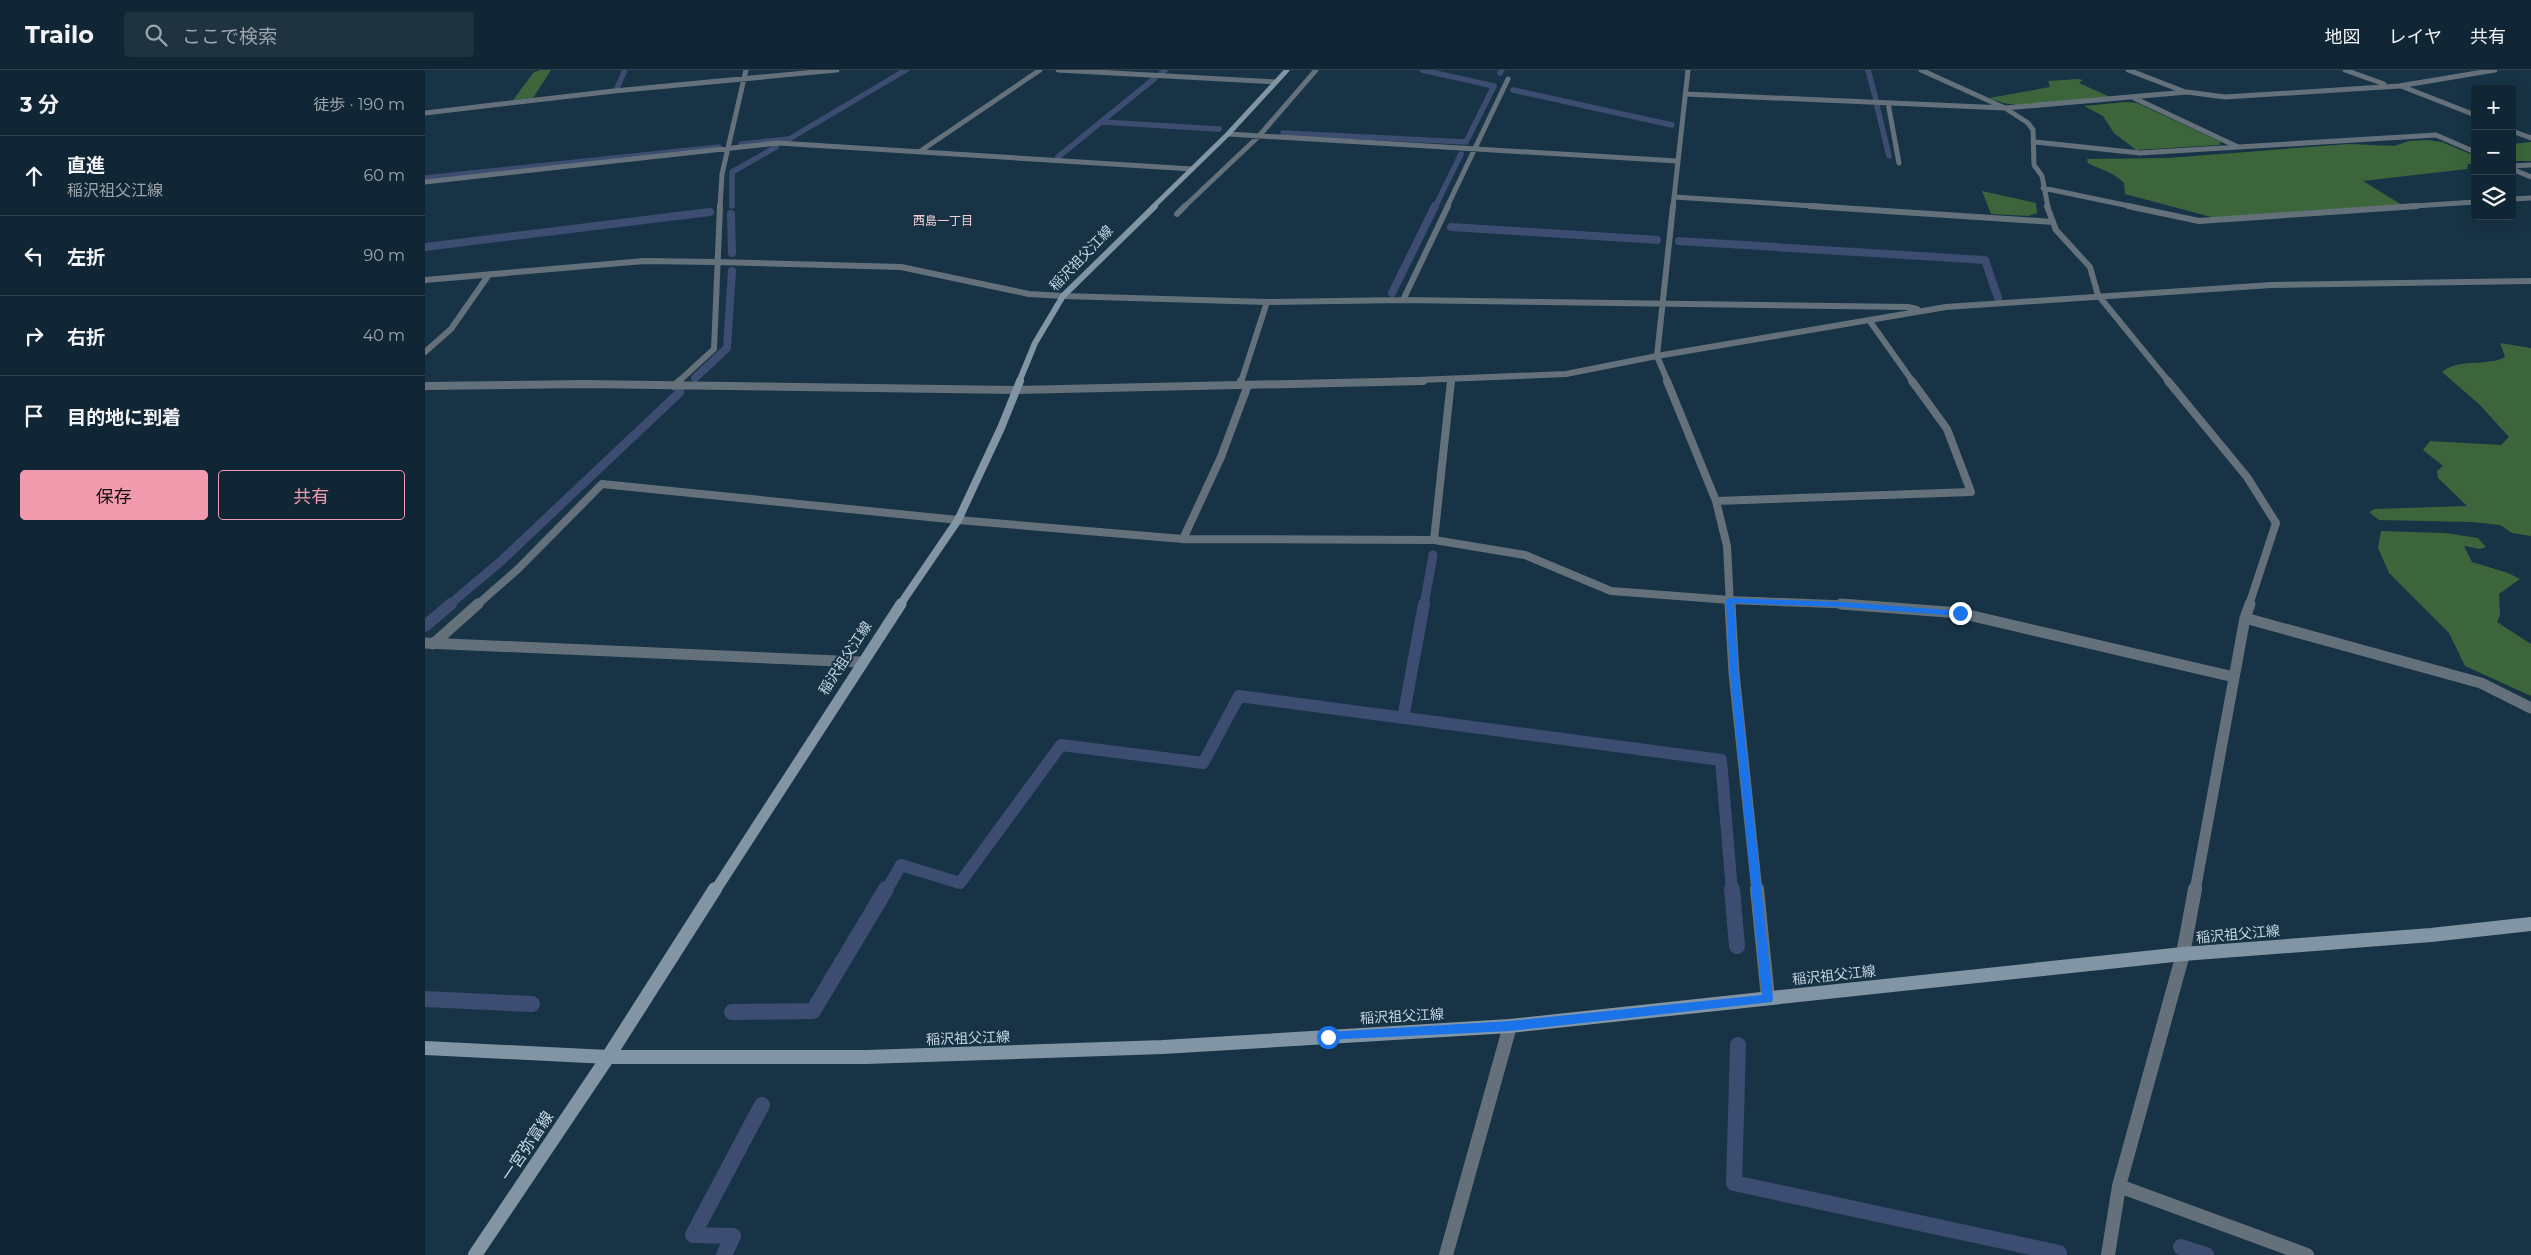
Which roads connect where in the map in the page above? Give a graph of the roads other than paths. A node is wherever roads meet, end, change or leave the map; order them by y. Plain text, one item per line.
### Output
1 (746, 70) edge
2 (837, 70) edge
3 (1040, 70) edge
4 (1058, 70) edge
5 (1287, 70) edge
6 (1316, 70) edge
7 (1688, 70) edge
8 (1921, 70) edge
9 (2128, 70) edge
10 (2345, 70) edge
11 (2495, 70) edge
12 (744, 79) junction
13 (1508, 79) dead end
14 (1276, 82) junction
15 (2399, 86) junction
16 (2187, 92) junction
17 (1685, 94) junction
18 (2132, 98) junction
19 (1888, 103) junction
20 (2005, 108) junction
21 (425, 113) edge
22 (2471, 113) edge
23 (2516, 132) edge
24 (1227, 134) junction
25 (2531, 134) edge
26 (2523, 135) junction
27 (1259, 136) junction
28 (2531, 138) edge
29 (2035, 142) junction
30 (2239, 147) junction
31 (727, 148) junction
32 (1475, 149) junction
33 (2471, 150) edge
34 (919, 152) junction
35 (1677, 161) junction
36 (1899, 163) dead end
37 (2531, 165) edge
38 (2516, 167) edge
39 (1192, 169) junction
40 (2516, 170) edge
41 (2531, 177) edge
42 (425, 182) edge
43 (2043, 188) junction
44 (1673, 197) junction
45 (2531, 198) edge
46 (2516, 199) edge
47 (2471, 202) edge
48 (1177, 214) dead end
49 (2053, 222) junction
50 (716, 262) junction
51 (488, 276) junction
52 (425, 280) edge
53 (2531, 281) edge
54 (2098, 295) junction
55 (1063, 296) junction
56 (1403, 300) junction
57 (1267, 302) junction
58 (1662, 303) junction
59 (1924, 310) junction
60 (1869, 320) junction
61 (425, 352) edge
62 (1657, 356) junction
63 (1451, 380) junction
64 (1244, 385) junction
65 (425, 386) edge
66 (673, 386) junction
67 (1016, 390) junction
68 (1716, 501) junction
69 (959, 520) junction
70 (1183, 539) junction
71 (1434, 540) junction
72 (1730, 600) junction
73 (2245, 618) junction
74 (429, 644) edge
75 (861, 662) junction
76 (2234, 677) junction
77 (2531, 708) edge
78 (2531, 924) edge
79 (2183, 954) junction
80 (1768, 998) junction
81 (1510, 1026) junction
82 (425, 1048) edge
83 (608, 1058) junction
84 (2119, 1186) junction
85 (475, 1255) edge
86 (1446, 1255) edge
87 (2108, 1255) edge
88 (2307, 1255) edge

1 - 12 street
2 - 12 street
3 - 34 street
4 - 14 street
5 - 14 main road, 稲沢祖父江線
6 - 27 street
7 - 17 street
8 - 20 street
9 - 16 street
10 - 15 street
11 - 15 street
12 - 21 street
12 - 31 street
13 - 32 street
14 - 24 main road, 稲沢祖父江線
15 - 16 street
15 - 22 street
16 - 18 street
17 - 19 street
17 - 35 street
18 - 20 street
18 - 30 street
19 - 20 street
19 - 36 street
20 - 29 street
23 - 26 street
24 - 27 street
24 - 39 main road, 稲沢祖父江線
25 - 26 street
26 - 28 street
27 - 32 street
27 - 48 street
29 - 30 street
29 - 43 street
30 - 33 street
31 - 34 street
31 - 42 street
31 - 50 street
32 - 35 street
32 - 56 street
34 - 39 street
35 - 44 street
37 - 38 street
39 - 55 main road, 稲沢祖父江線
40 - 41 street
43 - 47 street
43 - 49 street
44 - 49 street
44 - 58 street
45 - 46 street
49 - 54 street
50 - 51 street
50 - 55 street
50 - 66 street
51 - 52 street
51 - 61 street
53 - 54 street
54 - 59 street
54 - 73 street
55 - 57 street
55 - 67 main road, 稲沢祖父江線
56 - 57 street
56 - 58 street
57 - 64 street
58 - 59 street
58 - 62 street
59 - 60 street
60 - 62 street
60 - 68 street
62 - 63 street
62 - 68 street
63 - 64 street
63 - 71 street
64 - 67 street
64 - 70 street
65 - 66 street
66 - 67 street
67 - 69 main road, 稲沢祖父江線
68 - 72 street
69 - 70 street
69 - 74 street
69 - 75 main road, 稲沢祖父江線
70 - 71 street
71 - 72 street
72 - 76 street
72 - 80 street
73 - 76 street
73 - 77 street
74 - 75 street
75 - 83 main road, 稲沢祖父江線
76 - 79 street
78 - 79 main road, 稲沢祖父江線
79 - 80 main road, 稲沢祖父江線
79 - 84 street
80 - 81 main road, 稲沢祖父江線
81 - 83 main road, 稲沢祖父江線
81 - 86 street
82 - 83 main road
83 - 85 main road, 一宮弥富線
84 - 87 street
84 - 88 street

